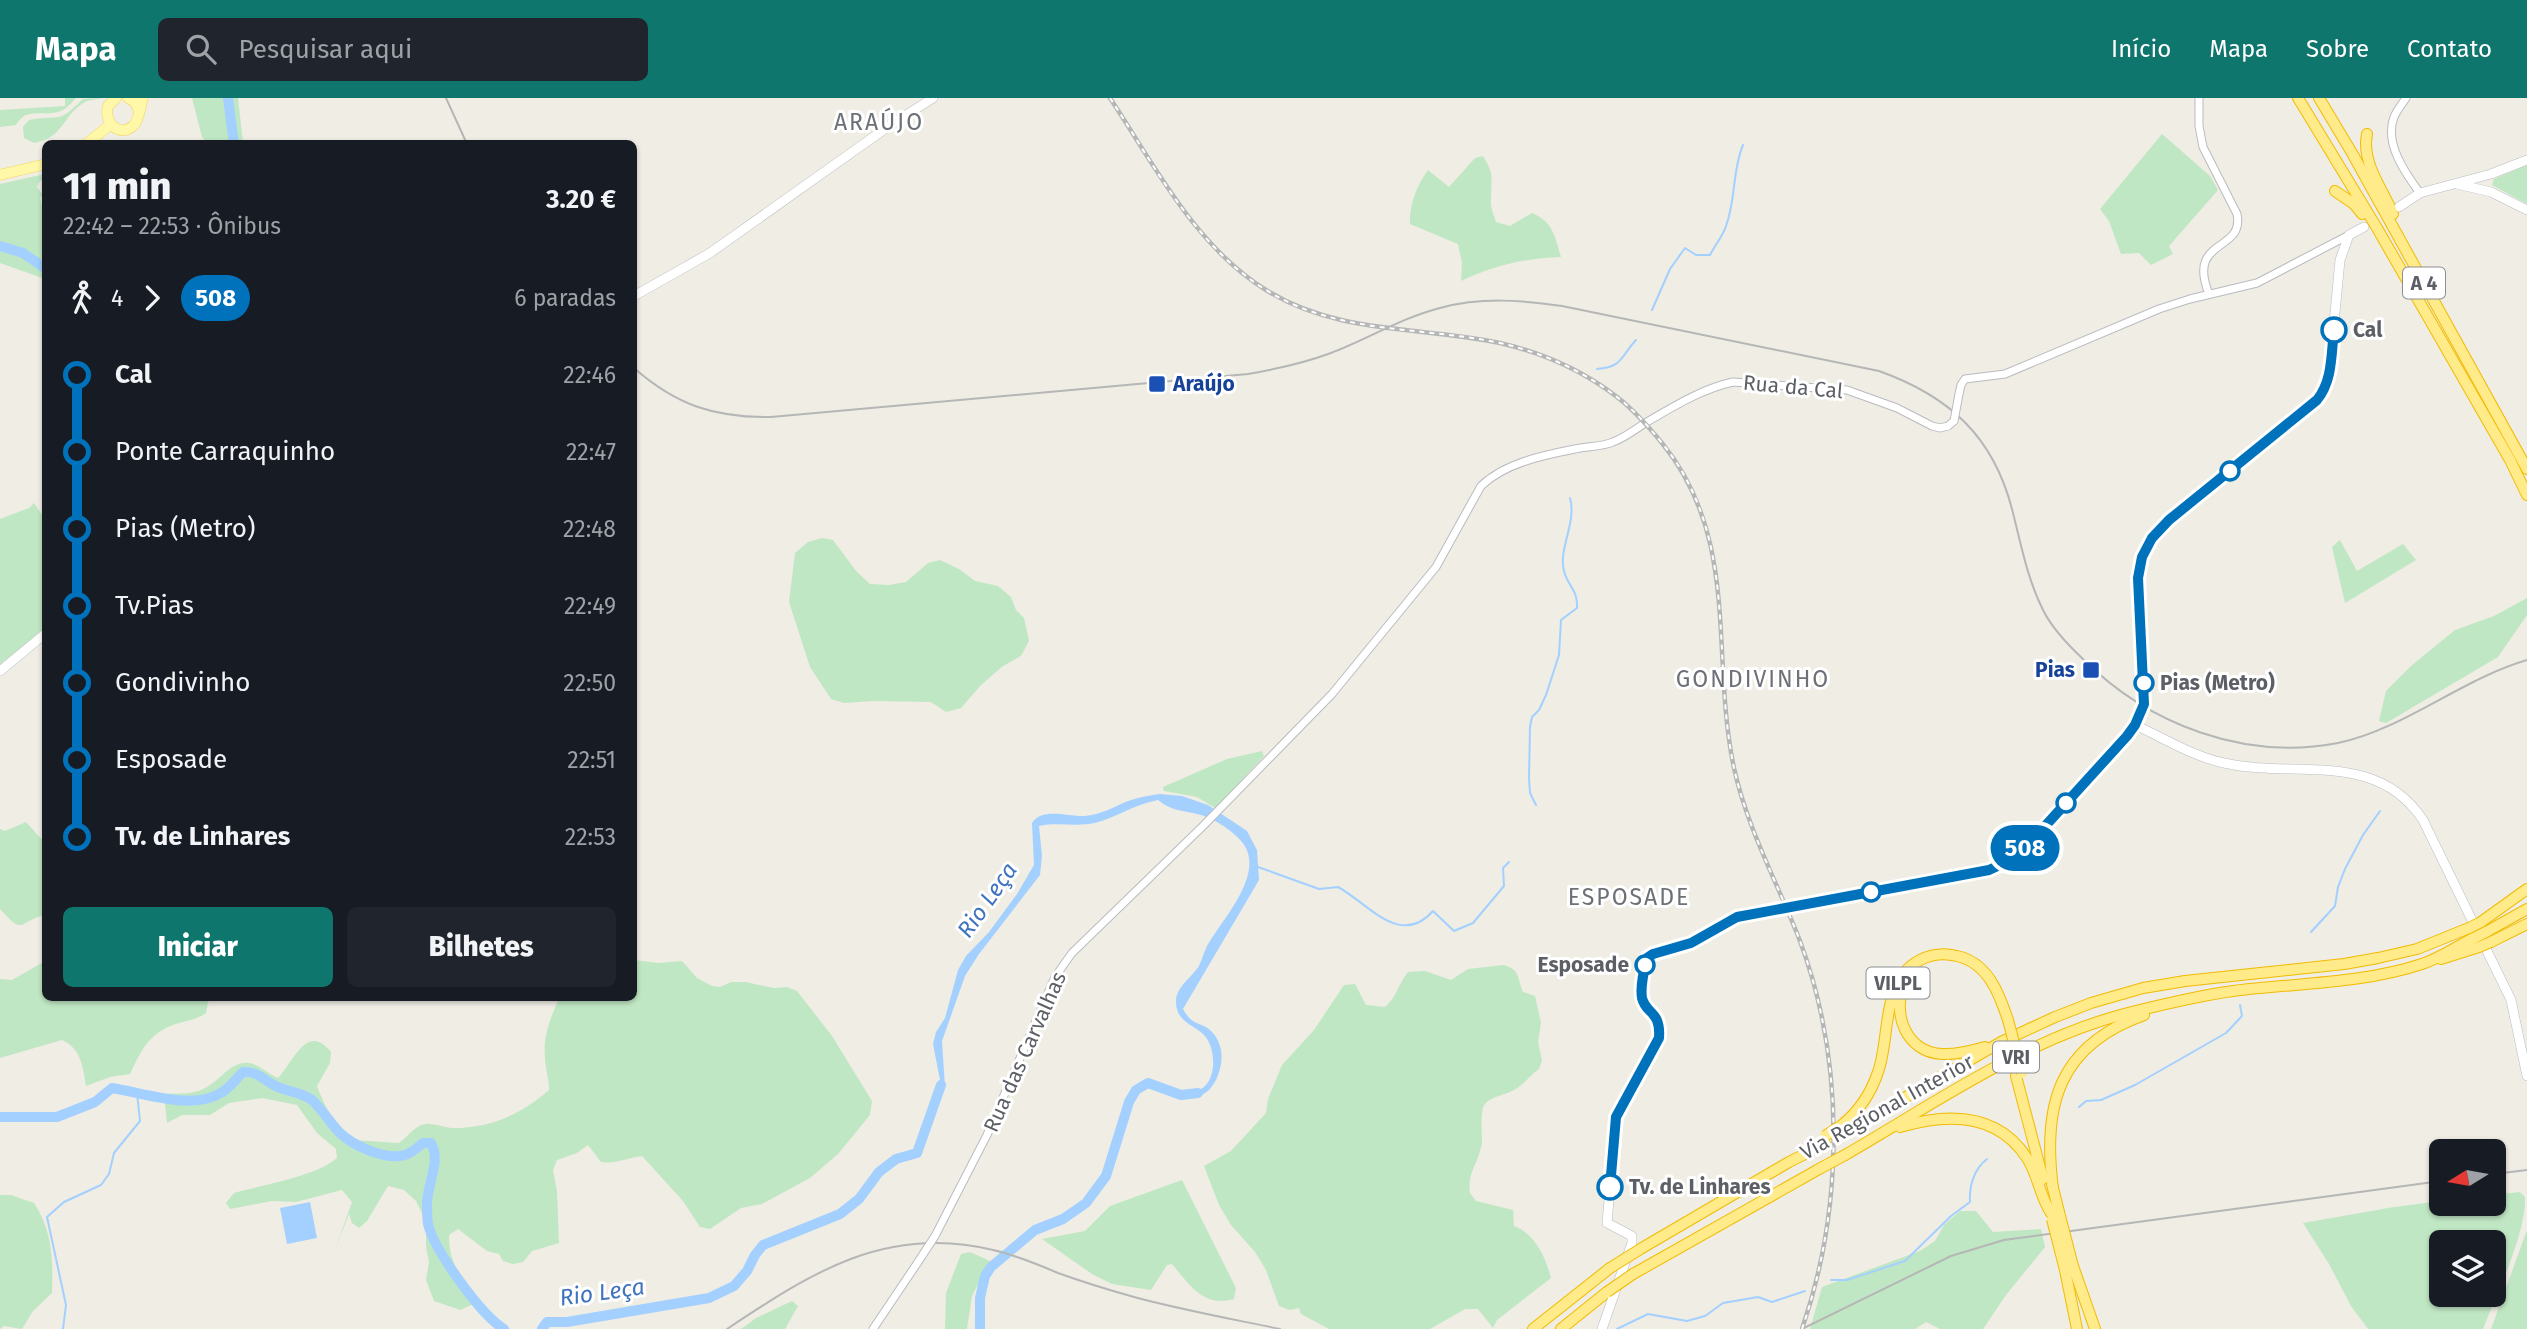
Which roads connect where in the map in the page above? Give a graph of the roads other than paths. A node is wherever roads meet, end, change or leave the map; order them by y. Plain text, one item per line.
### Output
1 (116, 98) edge
2 (128, 98) edge
3 (144, 98) edge
4 (933, 98) edge
5 (2199, 98) edge
6 (2298, 98) edge
7 (2319, 98) edge
8 (2406, 98) edge
9 (139, 111) junction
10 (110, 125) junction
11 (2367, 134) dead end
12 (91, 140) edge
13 (2527, 160) edge
14 (42, 165) edge
15 (2491, 174) junction
16 (0, 175) edge
17 (2455, 184) junction
18 (2335, 191) dead end
19 (2491, 192) junction
20 (2420, 193) junction
21 (2399, 207) dead end
22 (2527, 210) edge
23 (2364, 227) dead end
24 (2377, 228) junction
25 (2349, 235) junction
26 (2408, 252) junction
27 (637, 294) edge
28 (2209, 294) junction
29 (2527, 469) edge
30 (2527, 495) edge
31 (42, 636) edge
32 (0, 671) edge
33 (2135, 725) junction
34 (1279, 748) joint
35 (2527, 889) edge
36 (2527, 897) edge
37 (2527, 909) edge
38 (2527, 925) edge
39 (2486, 932) junction
40 (2474, 938) junction
41 (2162, 1005) junction
42 (2005, 1022) junction
43 (2001, 1042) junction
44 (2525, 1065) edge
45 (2019, 1075) junction
46 (2527, 1076) edge
47 (1842, 1129) junction
48 (1881, 1134) junction
49 (2053, 1188) junction
50 (2055, 1216) junction
51 (2069, 1268) junction
52 (1535, 1327) edge
53 (873, 1329) edge
54 (1561, 1329) edge
55 (1602, 1329) edge
56 (2077, 1329) edge
57 (2095, 1329) edge

1 - 10 main road
2 - 9 main road
3 - 9 main road
4 - 27 main road
5 - 28 street
6 - 24 highway, A 4
7 - 26 highway, A 4
8 - 20 street
9 - 10 main road
10 - 12 main road
11 - 26 highway
13 - 15 main road
14 - 16 main road
15 - 17 main road
15 - 19 main road
17 - 19 main road
17 - 20 main road
18 - 24 highway
19 - 22 main road
20 - 21 main road
23 - 25 main road
24 - 30 highway, A 4
25 - 28 street, Rua da Cal
25 - 33 main road, bridge
26 - 29 highway, A 4
28 - 34 street, Rua da Cal, bridge
31 - 32 main road
33 - 44 main road
33 - 55 main road, bridge
34 - 53 street, Rua das Carvalhas, bridge
35 - 39 highway
36 - 39 highway, VRI
37 - 39 highway, VRI
38 - 39 highway
39 - 40 highway, Via Regional Interior / VRI, bridge
39 - 40 highway, bridge
40 - 41 highway, Via Regional Interior / VRI
40 - 43 highway, Via Regional Interior / VRI
41 - 48 highway, Via Regional Interior / VRI
41 - 49 highway, VILPL
42 - 43 highway, VILPL
42 - 45 highway, VILPL
42 - 47 highway, VILPL
43 - 47 highway, Via Regional Interior / VRI
44 - 46 main road
45 - 49 highway, VILPL
45 - 50 highway, VILPL
47 - 52 highway, Via Regional Interior / VRI, bridge
48 - 50 highway, VILPL
48 - 54 highway, Via Regional Interior / VRI, bridge
49 - 50 highway, VILPL
50 - 51 highway, VILPL, bridge
51 - 56 highway, VILPL
51 - 57 highway, VILPL

